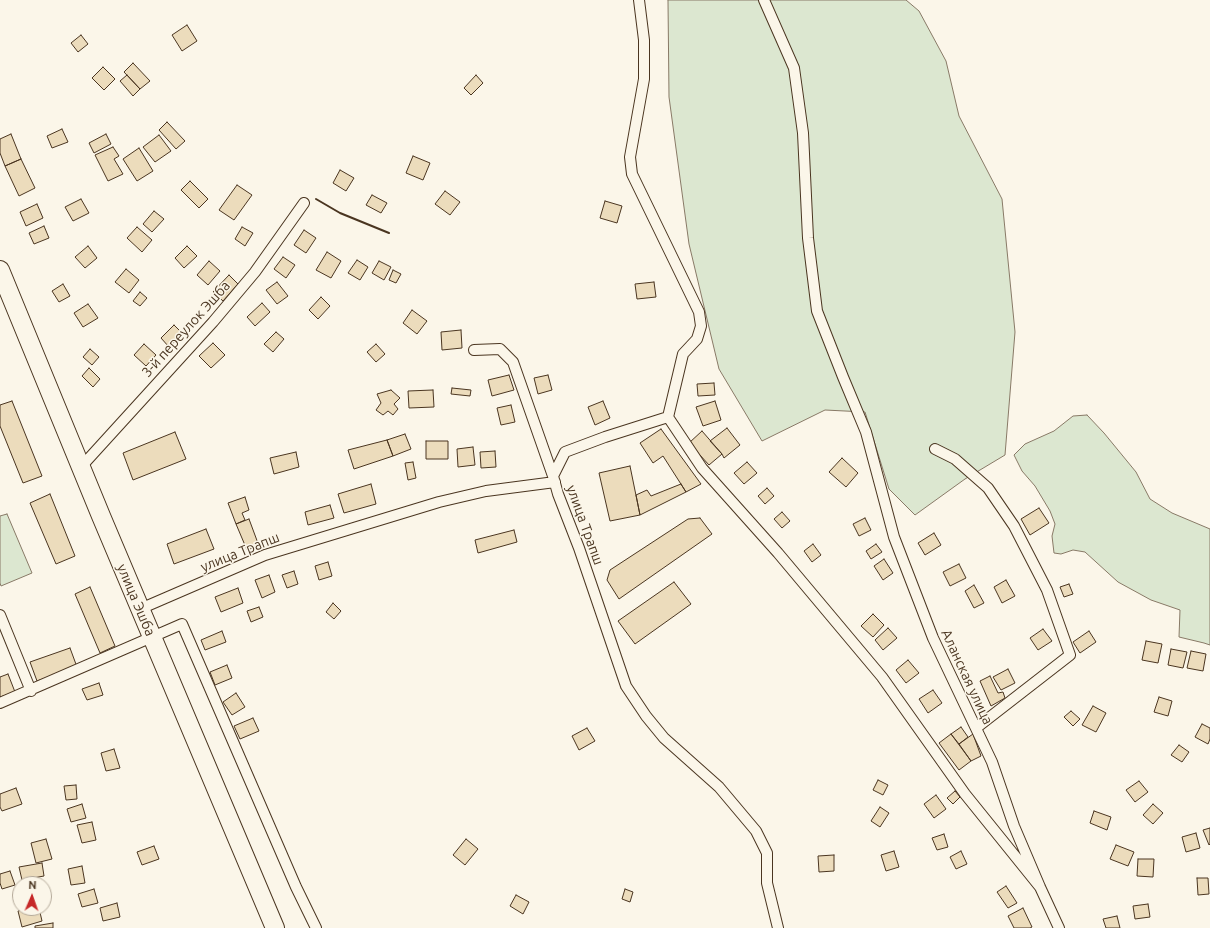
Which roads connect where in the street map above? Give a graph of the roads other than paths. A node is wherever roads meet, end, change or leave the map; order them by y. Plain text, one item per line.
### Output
1 (639, 0) edge
2 (764, 0) edge
3 (304, 204) dead end
4 (0, 270) edge
5 (474, 350) dead end
6 (668, 417) junction
7 (935, 449) dead end
8 (81, 467) junction
9 (554, 479) junction
10 (140, 609) junction
11 (0, 615) edge
12 (152, 636) junction
13 (31, 691) junction
14 (0, 703) edge
15 (976, 728) junction
16 (1040, 888) junction
17 (275, 928) edge
18 (316, 928) edge
19 (778, 928) edge
20 (1060, 928) edge

1 - 6 street
2 - 15 street, Аланская улица
3 - 8 street, 3-й переулок Эшба
4 - 8 highway, улица Эшба
5 - 9 street
6 - 9 street
6 - 16 street
7 - 15 street
8 - 10 highway, улица Эшба
9 - 10 street, улица Трапш
9 - 19 street, улица Трапш
10 - 12 highway, улица Эшба
11 - 13 street
12 - 13 street
12 - 17 highway, улица Эшба
12 - 18 street
13 - 14 street
15 - 16 street, Аланская улица
16 - 20 street, Аланская улица

